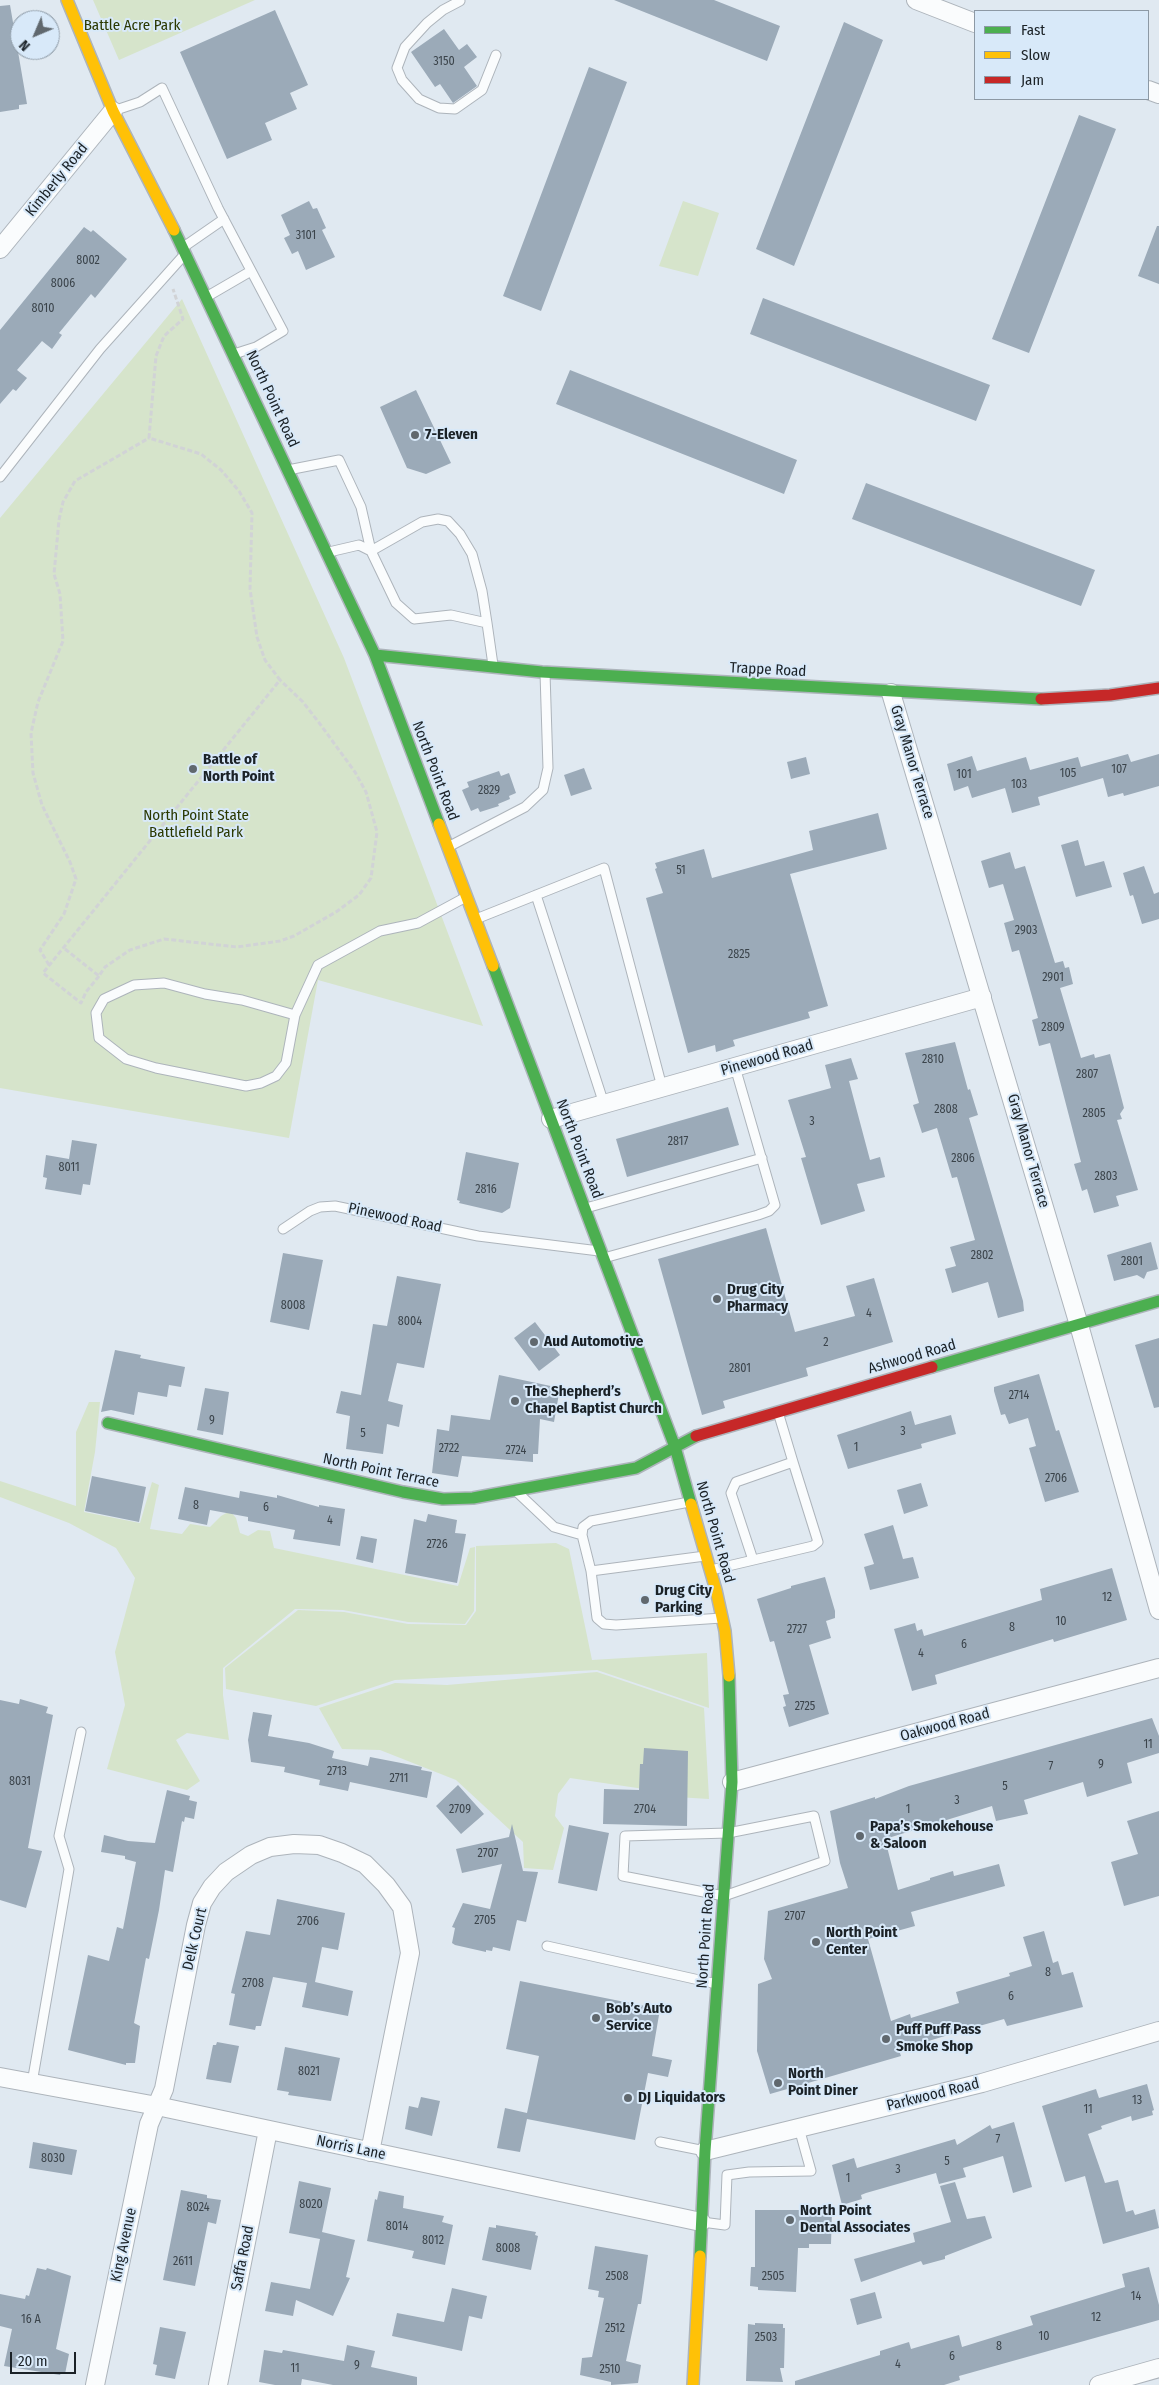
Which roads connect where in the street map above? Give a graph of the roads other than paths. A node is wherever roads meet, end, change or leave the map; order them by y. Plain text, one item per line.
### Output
1 (67, 0) edge
2 (916, 0) edge
3 (460, 1) edge
4 (974, 23) edge
5 (496, 55) dead end
6 (113, 111) junction
7 (224, 220) junction
8 (0, 249) edge
9 (185, 250) junction
10 (251, 271) junction
11 (207, 297) junction
12 (234, 354) junction
13 (288, 470) junction
14 (0, 476) edge
15 (371, 551) junction
16 (327, 553) junction
17 (486, 623) junction
18 (375, 655) junction
19 (493, 669) junction
20 (546, 672) junction
21 (1159, 688) edge
22 (891, 693) junction
23 (448, 847) junction
24 (467, 896) junction
25 (536, 896) junction
26 (476, 919) junction
27 (982, 997) junction
28 (294, 1015) junction
29 (735, 1067) junction
30 (662, 1087) junction
31 (604, 1104) junction
32 (551, 1119) junction
33 (762, 1158) junction
34 (585, 1208) junction
35 (283, 1229) dead end
36 (602, 1254) junction
37 (1159, 1301) edge
38 (1079, 1325) junction
39 (778, 1412) junction
40 (108, 1423) dead end
41 (675, 1447) junction
42 (794, 1462) junction
43 (516, 1491) junction
44 (691, 1501) junction
45 (582, 1535) junction
46 (707, 1556) junction
47 (753, 1560) junction
48 (711, 1570) junction
49 (591, 1571) junction
50 (1159, 1610) edge
51 (722, 1618) junction
52 (1159, 1668) edge
53 (81, 1732) dead end
54 (732, 1782) junction
55 (728, 1832) junction
56 (724, 1896) junction
57 (547, 1946) dead end
58 (717, 1984) junction
59 (1159, 2031) edge
60 (0, 2077) edge
61 (32, 2083) junction
62 (157, 2106) junction
63 (799, 2128) junction
64 (268, 2130) junction
65 (660, 2142) dead end
66 (705, 2151) junction
67 (370, 2152) junction
68 (701, 2222) junction
69 (1159, 2368) edge
70 (95, 2385) edge
71 (218, 2385) edge
72 (693, 2385) edge
73 (1099, 2385) edge

1 - 6 street, North Point Road
2 - 4 street
3 - 5 lane
6 - 7 lane
6 - 8 street, Kimberly Road
6 - 9 street, North Point Road
7 - 9 lane
7 - 10 lane
9 - 11 street, North Point Road
9 - 14 lane
10 - 11 lane
10 - 12 lane
11 - 12 street, North Point Road
12 - 13 street, North Point Road
13 - 15 lane
13 - 16 street, North Point Road
15 - 16 lane
15 - 17 lane
15 - 17 lane
16 - 18 street, North Point Road
17 - 19 lane
18 - 19 street, Trappe Road
18 - 23 street, North Point Road
19 - 20 street, Trappe Road
20 - 22 street, Trappe Road
20 - 23 lane
21 - 22 street, Trappe Road
22 - 27 street, Gray Manor Terrace
23 - 24 street, North Point Road
24 - 26 street, North Point Road
24 - 28 lane
25 - 26 lane
25 - 30 lane
25 - 31 lane
26 - 32 street, North Point Road
27 - 29 street, Pinewood Road
27 - 38 street, Gray Manor Terrace
28 - 28 lane
29 - 30 street, Pinewood Road
29 - 33 lane
30 - 31 street, Pinewood Road
31 - 32 street, Pinewood Road
32 - 34 street, North Point Road
33 - 34 lane
33 - 36 lane
34 - 36 street, North Point Road
35 - 36 lane, Pinewood Road
36 - 41 street, North Point Road
37 - 38 street, Ashwood Road
38 - 39 street, Ashwood Road
38 - 50 street, Gray Manor Terrace
39 - 41 street, Ashwood Road
39 - 42 lane
40 - 43 street, North Point Terrace
41 - 43 street, North Point Terrace
41 - 44 street, North Point Road
42 - 47 lane
42 - 47 lane
43 - 45 lane
44 - 45 lane
44 - 46 street, North Point Road
45 - 49 lane
46 - 48 street, North Point Road
46 - 49 lane
47 - 48 lane
48 - 51 street, North Point Road
49 - 51 lane
51 - 54 street, North Point Road
52 - 54 street, Oakwood Road
53 - 61 lane
54 - 55 street, North Point Road
55 - 56 street, North Point Road
55 - 56 lane
55 - 56 lane
56 - 58 street, North Point Road
57 - 58 lane
58 - 66 street, North Point Road
59 - 63 street, Parkwood Road
60 - 61 street, Norris Lane
61 - 62 street, Norris Lane
62 - 64 street, Norris Lane
62 - 67 street, Delk Court
62 - 70 street, King Avenue
63 - 66 street, Parkwood Road
63 - 68 lane
64 - 67 street, Norris Lane
64 - 71 street, Saffa Road
65 - 66 lane
66 - 68 street, North Point Road
67 - 68 street, Norris Lane
68 - 72 street, North Point Road
69 - 73 street

